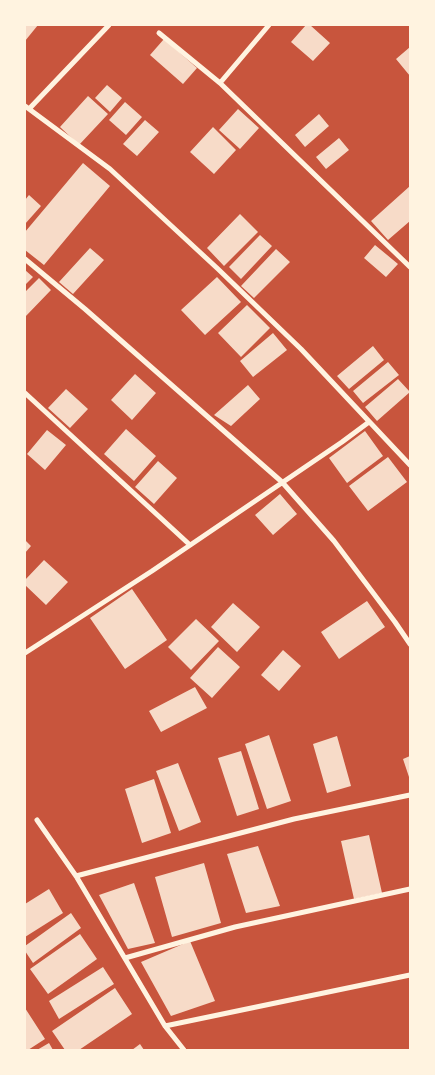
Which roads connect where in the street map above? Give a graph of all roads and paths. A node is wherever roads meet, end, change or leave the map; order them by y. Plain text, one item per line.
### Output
1 (109, 25) edge
2 (270, 25) edge
3 (159, 33) dead end
4 (220, 83) junction
5 (27, 108) edge
6 (25, 259) edge
7 (410, 267) edge
8 (25, 393) edge
9 (369, 422) junction
10 (410, 465) edge
11 (282, 482) junction
12 (190, 545) junction
13 (410, 644) edge
14 (25, 653) edge
15 (410, 796) edge
16 (37, 820) dead end
17 (76, 876) junction
18 (410, 889) edge
19 (124, 958) junction
20 (410, 975) edge
21 (165, 1026) junction
22 (184, 1050) edge

1 - 5 street
2 - 4 street
3 - 4 street
4 - 7 street
5 - 9 street
6 - 11 street
8 - 12 street
9 - 10 street
9 - 11 street
11 - 12 street
11 - 13 street
12 - 14 street
15 - 17 street
16 - 17 street
17 - 19 street
18 - 19 street
19 - 21 street
20 - 21 street
21 - 22 street

